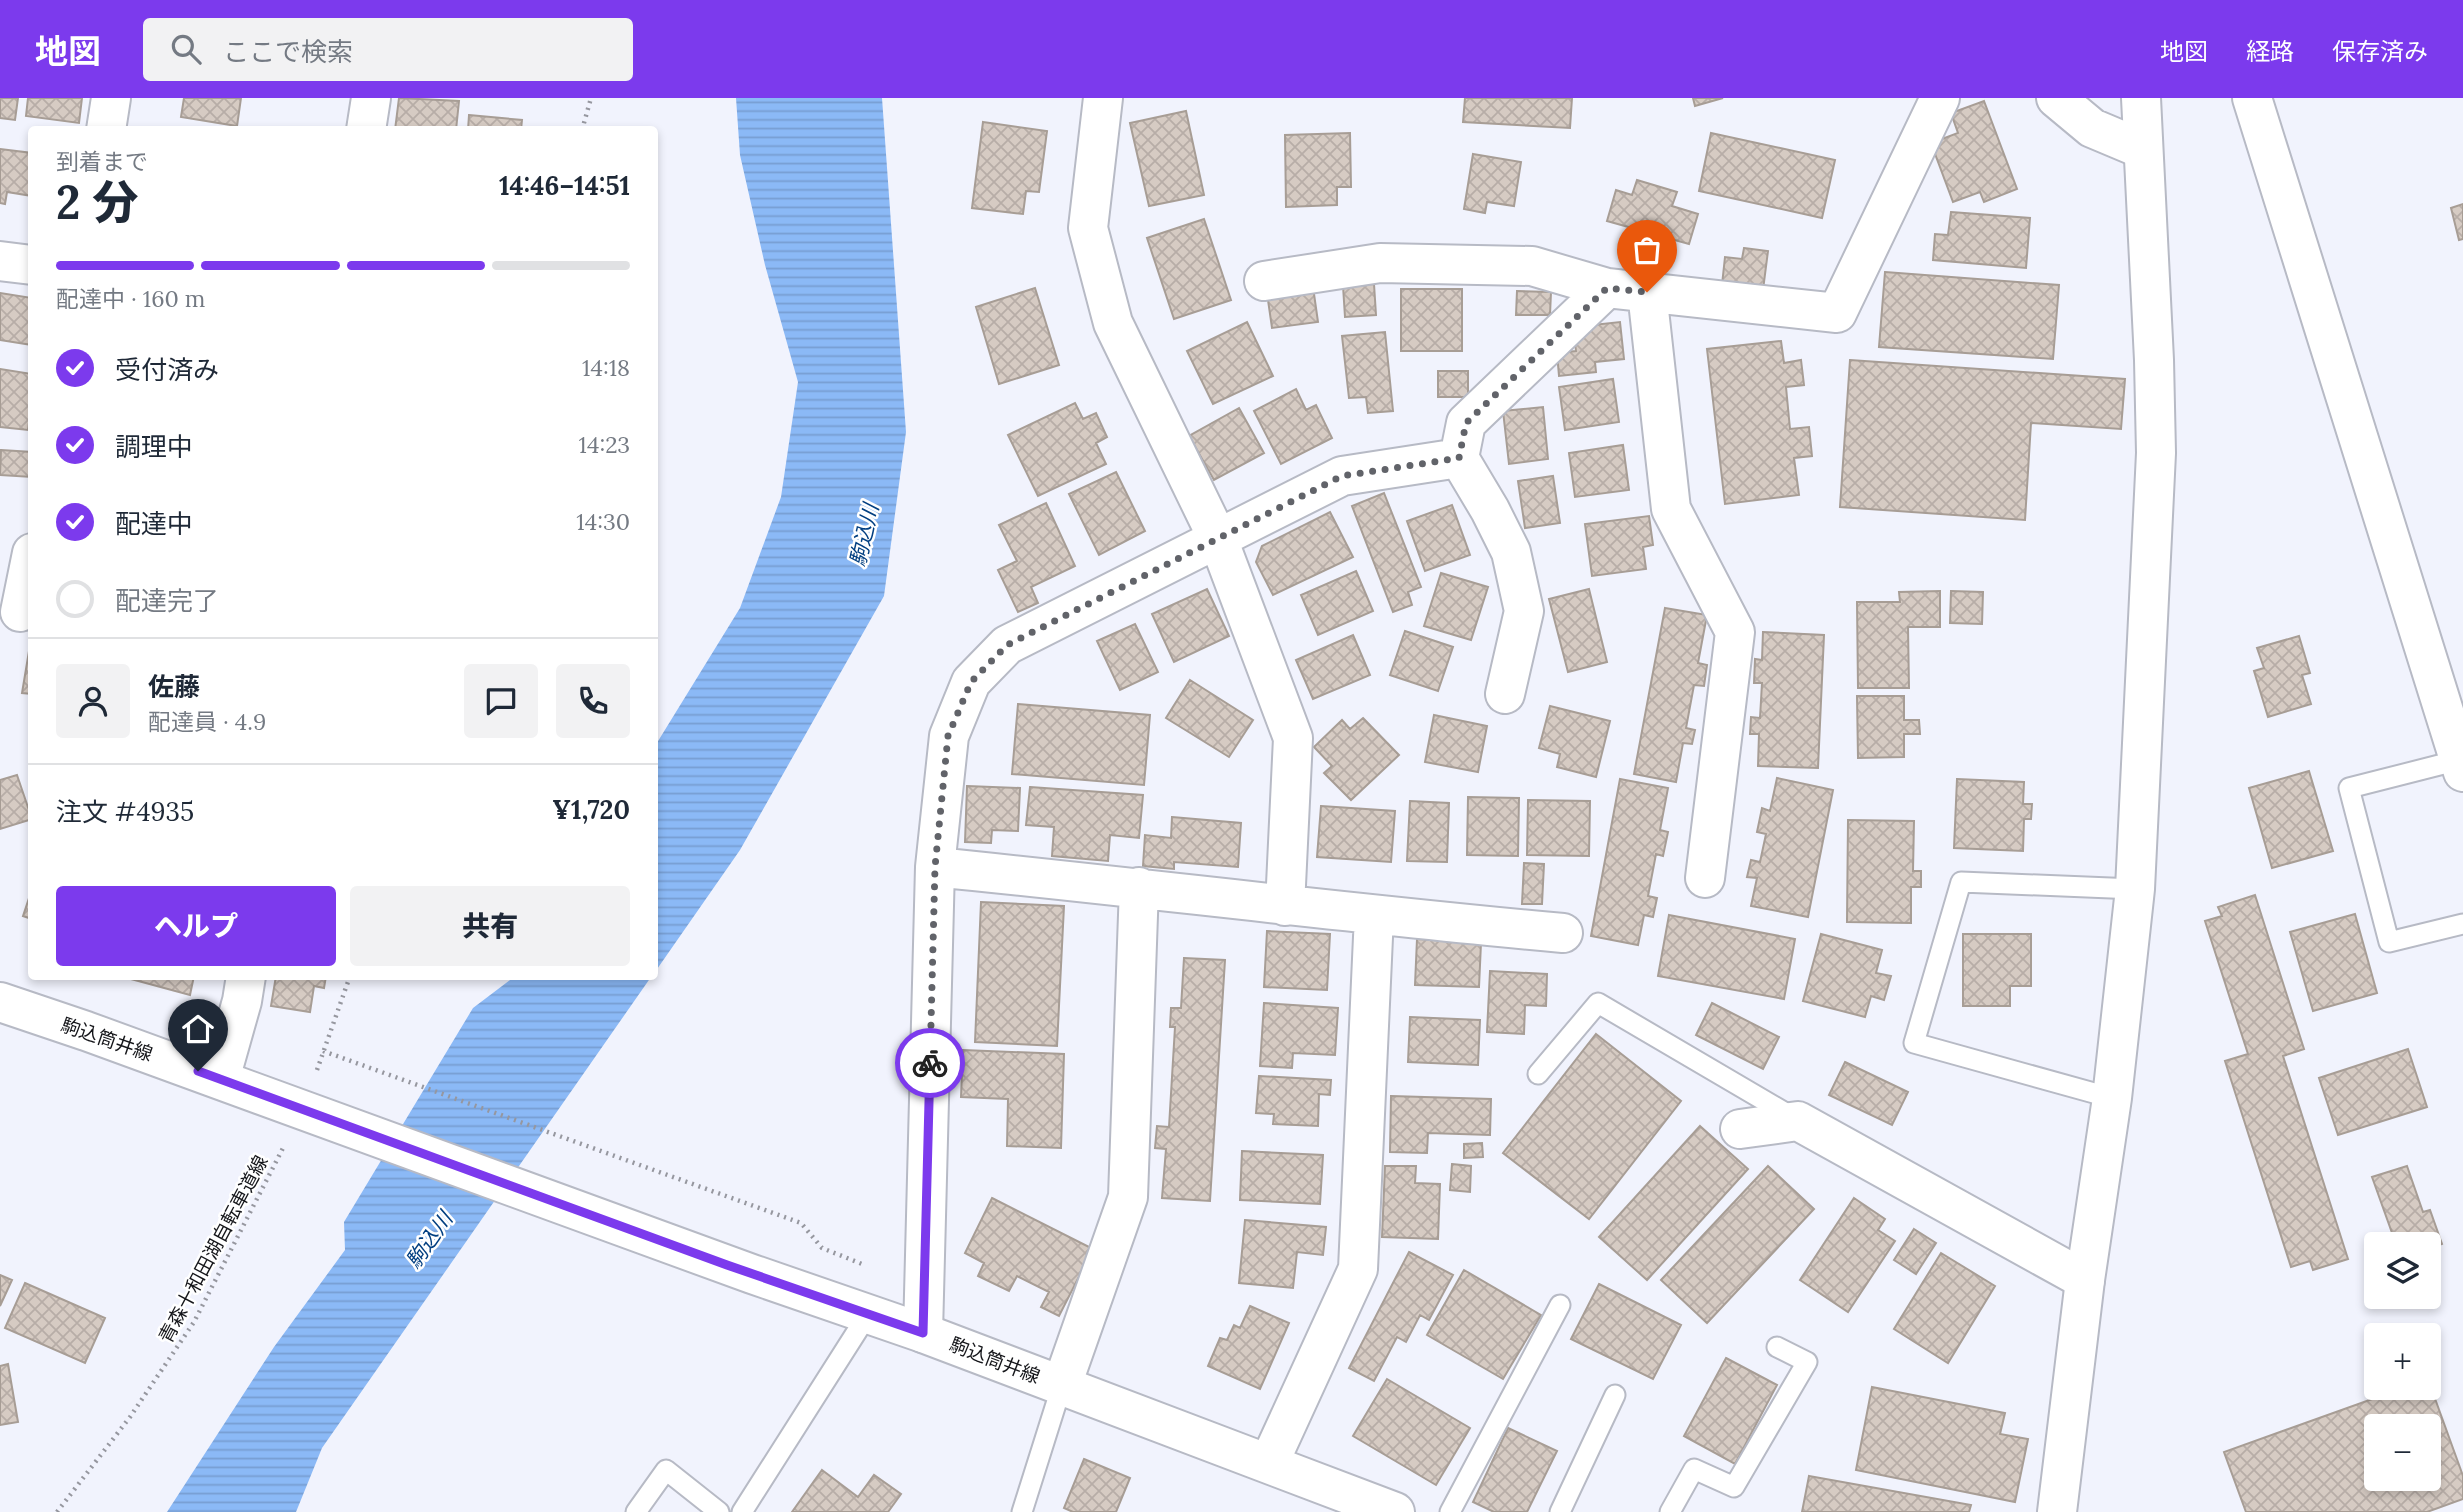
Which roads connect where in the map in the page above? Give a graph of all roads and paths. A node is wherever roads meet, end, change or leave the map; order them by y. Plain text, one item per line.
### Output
1 (111, 98) edge
2 (371, 98) edge
3 (590, 98) edge
4 (1103, 98) edge
5 (1940, 98) edge
6 (2056, 98) edge
7 (2141, 98) edge
8 (2252, 98) edge
9 (107, 126) edge
10 (367, 126) edge
11 (583, 126) edge
12 (2142, 149) junction
13 (0, 261) edge
14 (28, 264) edge
15 (1264, 281) dead end
16 (1607, 288) junction
17 (1647, 292) junction
18 (1459, 458) junction
19 (1218, 539) junction
20 (28, 573) edge
21 (20, 612) dead end
22 (1505, 694) dead end
23 (2461, 766) edge
24 (935, 867) junction
25 (1705, 878) dead end
26 (1139, 887) junction
27 (2135, 889) junction
28 (1285, 906) junction
29 (1374, 915) junction
30 (2463, 924) edge
31 (1563, 933) dead end
32 (245, 980) edge
33 (349, 980) edge
34 (0, 1002) edge
35 (323, 1051) junction
36 (1538, 1074) dead end
37 (220, 1079) junction
38 (2112, 1098) junction
39 (309, 1113) junction
40 (1798, 1121) junction
41 (1740, 1129) dead end
42 (2085, 1280) junction
43 (924, 1289) junction
44 (1560, 1305) dead end
45 (868, 1314) junction
46 (923, 1333) junction
47 (1777, 1348) dead end
48 (1062, 1385) junction
49 (1615, 1395) dead end
50 (1269, 1463) junction
51 (57, 1512) edge
52 (636, 1512) edge
53 (719, 1512) edge
54 (742, 1512) edge
55 (1022, 1512) edge
56 (1395, 1512) edge
57 (1450, 1512) edge
58 (1560, 1512) edge
59 (1671, 1512) edge
60 (2057, 1512) edge

1 - 9 street
2 - 10 street
3 - 11 path
4 - 19 street
5 - 17 street
6 - 12 street
7 - 12 street
8 - 23 street
12 - 27 street
13 - 14 street
15 - 16 street
16 - 17 street
16 - 18 street
17 - 25 street
18 - 19 street
18 - 22 street
19 - 24 street
19 - 28 street
20 - 21 street
23 - 30 lane
24 - 26 street
24 - 43 street
26 - 28 street
26 - 48 street
27 - 38 street
27 - 38 lane
28 - 29 street
29 - 31 street
29 - 50 street
32 - 37 street
33 - 35 path, 青森十和田湖自転車道線
34 - 37 street, 駒込筒井線
35 - 39 path, 青森十和田湖自転車道線
35 - 43 path
36 - 40 lane
37 - 39 street, 駒込筒井線
38 - 42 street
39 - 45 street, 駒込筒井線
39 - 51 path, 青森十和田湖自転車道線
40 - 41 street
40 - 42 street
42 - 60 street
43 - 46 street
44 - 57 lane
45 - 46 street, 駒込筒井線
45 - 54 lane
46 - 48 street, 駒込筒井線
47 - 59 lane
48 - 50 street, 駒込筒井線
48 - 55 lane
49 - 58 lane
50 - 56 street, 駒込筒井線
52 - 53 lane

